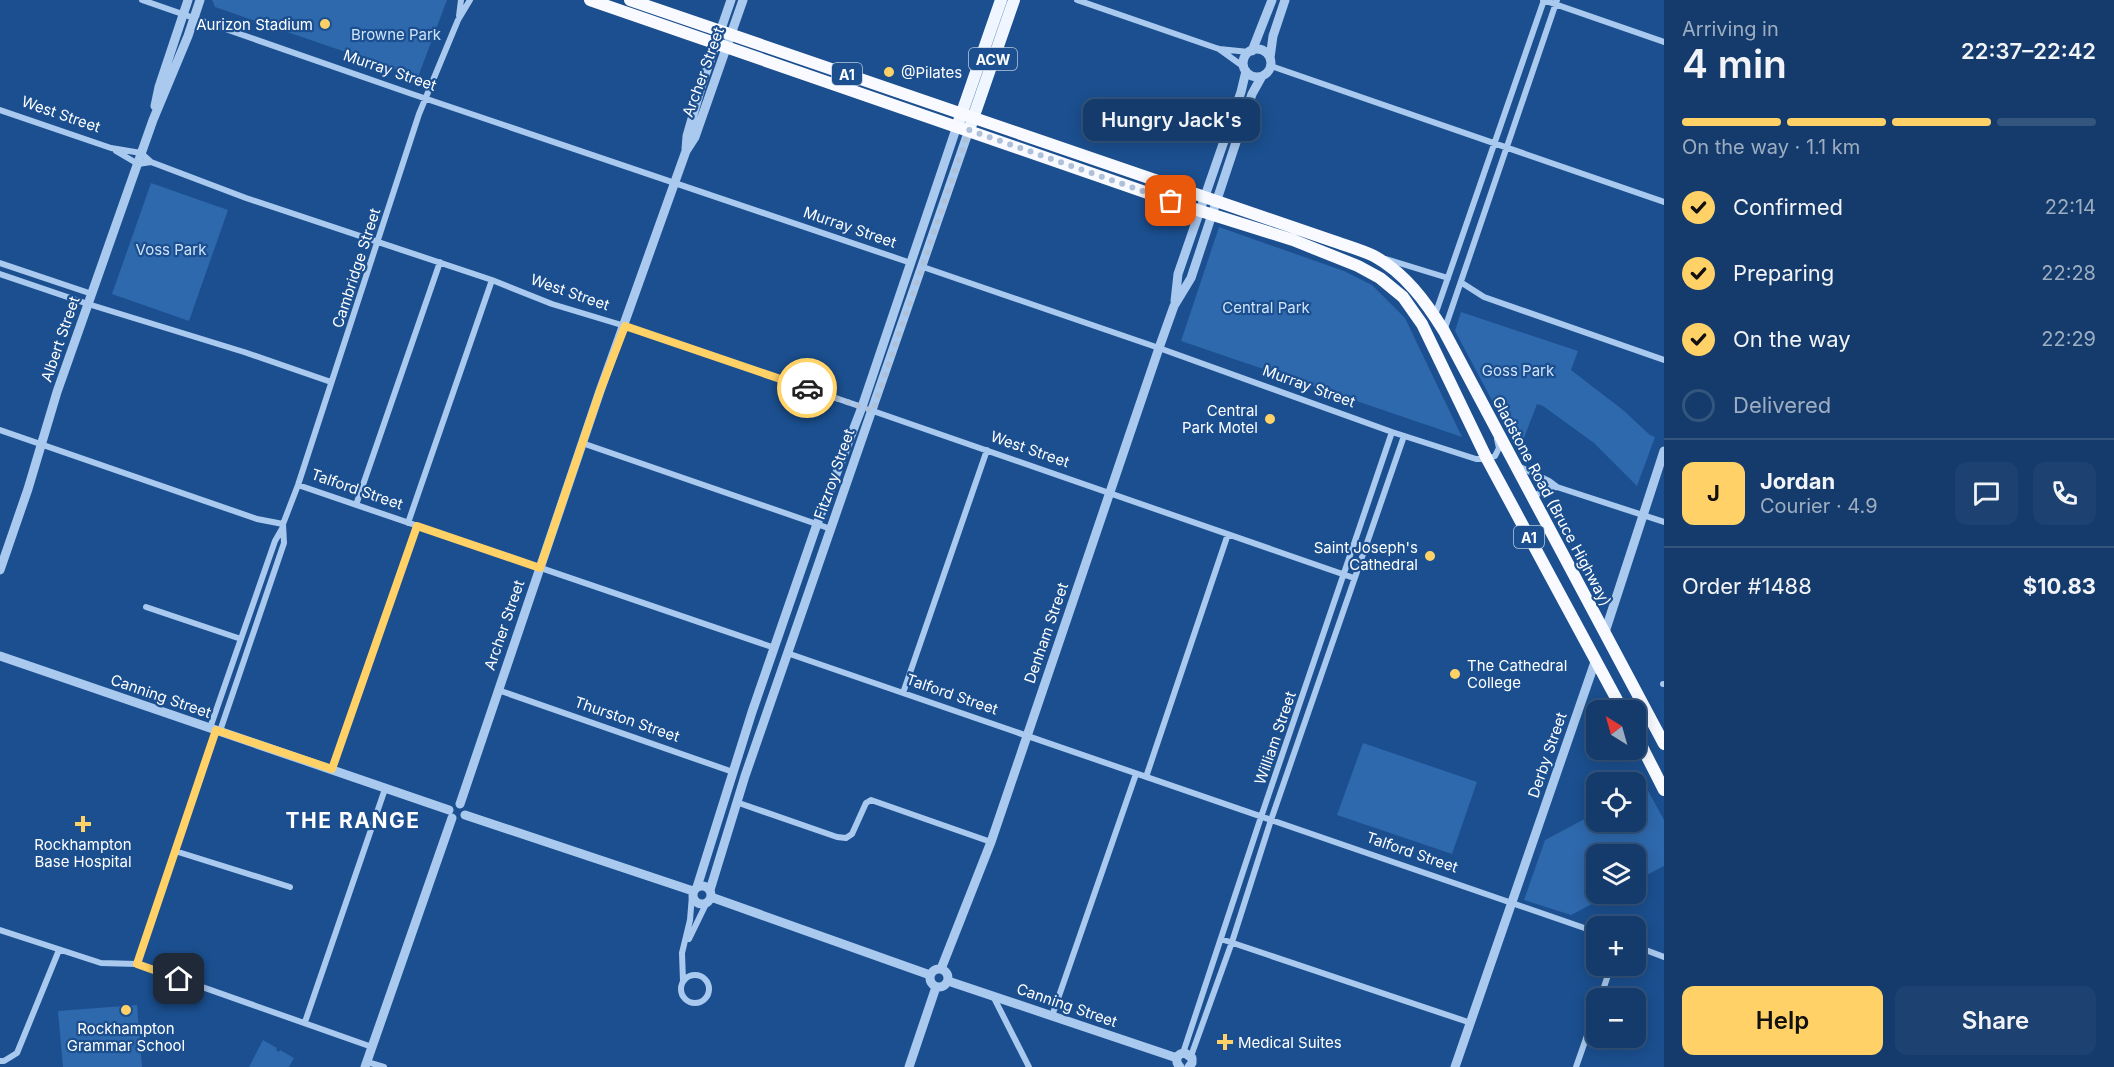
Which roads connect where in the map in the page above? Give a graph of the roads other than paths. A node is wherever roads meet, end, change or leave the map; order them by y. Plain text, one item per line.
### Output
1 (142, 0) edge
2 (188, 0) edge
3 (200, 0) edge
4 (461, 0) edge
5 (470, 0) edge
6 (590, 0) edge
7 (630, 0) edge
8 (731, 0) edge
9 (743, 0) edge
10 (1001, 0) edge
11 (1014, 0) edge
12 (1077, 0) edge
13 (1272, 0) edge
14 (1285, 0) edge
15 (1543, 0) edge
16 (1556, 2) edge
17 (183, 15) junction
18 (195, 18) junction
19 (458, 20) junction
20 (724, 39) junction
21 (1664, 42) edge
22 (1219, 49) junction
23 (1251, 51) junction
24 (1270, 62) junction
25 (1245, 69) junction
26 (1262, 76) junction
27 (425, 99) junction
28 (0, 110) edge
29 (968, 116) junction
30 (153, 120) junction
31 (963, 128) junction
32 (1494, 143) junction
33 (1506, 147) junction
34 (111, 148) junction
35 (141, 153) junction
36 (151, 162) junction
37 (138, 164) junction
38 (674, 183) junction
39 (936, 192) junction
40 (947, 195) junction
41 (1664, 202) edge
42 (1208, 206) junction
43 (378, 240) junction
44 (1374, 256) junction
45 (0, 262) edge
46 (440, 262) junction
47 (911, 263) junction
48 (923, 267) junction
49 (0, 274) edge
50 (1448, 278) junction
51 (492, 280) junction
52 (1462, 283) junction
53 (92, 294) junction
54 (88, 304) junction
55 (1435, 315) junction
56 (625, 326) junction
57 (1444, 332) junction
58 (1159, 348) junction
59 (1664, 360) edge
60 (1451, 381) junction
61 (331, 382) junction
62 (1484, 406) junction
63 (862, 407) junction
64 (873, 411) junction
65 (0, 430) edge
66 (1392, 432) junction
67 (1404, 436) junction
68 (582, 443) junction
69 (40, 444) junction
70 (987, 450) junction
71 (1664, 451) edge
72 (1487, 459) junction
73 (1515, 464) junction
74 (298, 485) junction
75 (1557, 487) junction
76 (1110, 492) junction
77 (1532, 497) junction
78 (356, 505) junction
79 (1644, 515) junction
80 (1664, 522) edge
81 (408, 523) junction
82 (817, 524) junction
83 (283, 526) junction
84 (417, 526) junction
85 (831, 529) junction
86 (1228, 534) junction
87 (540, 568) junction
88 (0, 570) edge
89 (1344, 574) junction
90 (1354, 578) junction
91 (146, 607) dead end
92 (1605, 632) junction
93 (241, 639) junction
94 (775, 648) junction
95 (787, 653) junction
96 (0, 656) edge
97 (1596, 659) junction
98 (498, 690) junction
99 (903, 693) junction
100 (1617, 700) edge
101 (215, 730) junction
102 (1026, 735) junction
103 (1664, 744) edge
104 (1646, 755) edge
105 (332, 769) junction
106 (733, 772) junction
107 (1136, 774) junction
108 (745, 776) junction
109 (1146, 777) junction
110 (385, 789) junction
111 (1664, 790) edge
112 (726, 799) junction
113 (736, 802) junction
114 (460, 804) junction
115 (451, 814) junction
116 (465, 815) junction
117 (1260, 817) junction
118 (1271, 820) junction
119 (714, 831) junction
120 (726, 835) junction
121 (991, 842) junction
122 (176, 851) junction
123 (290, 887) dead end
124 (694, 891) junction
125 (709, 896) junction
126 (1512, 902) junction
127 (1586, 928) edge
128 (0, 930) edge
129 (1221, 939) junction
130 (1232, 942) junction
131 (58, 950) junction
132 (1646, 950) edge
133 (1664, 957) edge
134 (137, 964) junction
135 (941, 969) junction
136 (694, 975) junction
137 (930, 975) junction
138 (683, 981) junction
139 (948, 981) junction
140 (936, 987) junction
141 (993, 996) junction
142 (1053, 1016) junction
143 (305, 1022) junction
144 (1471, 1023) junction
145 (1586, 1038) edge
146 (372, 1047) junction
147 (2, 1061) edge
148 (1183, 1062) edge
149 (366, 1064) edge
150 (384, 1067) edge
151 (909, 1067) edge
152 (1029, 1067) edge
153 (1203, 1067) edge
154 (1455, 1067) edge
155 (1576, 1067) edge

1 - 17 street, Murray Street
2 - 17 street, Albert Street
3 - 18 street, Albert Street
4 - 19 street, Cambridge Street
5 - 19 street, Cambridge Street
6 - 20 highway, A1
7 - 20 highway, A1
8 - 20 street, Archer Street
9 - 20 street, Archer Street
10 - 29 main road, Fitzroy Street / ACW
11 - 29 main road, Fitzroy Street / ACW
12 - 22 street
13 - 23 street
14 - 24 street
15 - 16 street
15 - 32 street
16 - 21 street
16 - 33 street
17 - 18 street, Murray Street
17 - 30 street, Albert Street
18 - 27 street, Murray Street
18 - 30 street, Albert Street
19 - 27 street, Cambridge Street
20 - 29 highway, A1
20 - 31 highway, A1
20 - 38 street, Archer Street
22 - 23 street
22 - 25 street
23 - 24 street
23 - 25 street
24 - 26 street
24 - 32 street
25 - 26 street
25 - 42 street, Denham Street
26 - 42 street, Denham Street
27 - 38 street, Murray Street
27 - 43 street, Cambridge Street
28 - 34 street, West Street
29 - 31 main road, Fitzroy Street
29 - 42 highway, A1
30 - 35 street, Albert Street
31 - 39 street, Fitzroy Street
31 - 40 street, Fitzroy Street
31 - 42 highway, A1
32 - 33 street
32 - 50 street
33 - 41 street
33 - 52 street
34 - 35 street, West Street
34 - 37 street, West Street
35 - 36 street, West Street
35 - 37 street, Albert Street
36 - 37 street, West Street
36 - 43 street, West Street
37 - 53 street, Albert Street
38 - 47 street, Murray Street
38 - 56 street, Archer Street
39 - 40 street
39 - 47 street, Fitzroy Street
40 - 48 street, Fitzroy Street
42 - 44 highway, A1
42 - 58 street, Denham Street
42 - 60 highway, A1
43 - 46 street, West Street
43 - 61 street, Cambridge Street
44 - 50 street
44 - 55 highway, Gladstone Road (Bruce Highway) / A1
45 - 53 street
46 - 51 street, West Street
46 - 78 street
47 - 48 street, Murray Street
47 - 63 street, Fitzroy Street
48 - 58 street, Murray Street
48 - 64 street, Fitzroy Street
49 - 54 street
50 - 55 street
51 - 56 street, West Street
51 - 81 street
52 - 57 street
52 - 59 street
53 - 54 street, Albert Street
54 - 61 street
54 - 69 street, Albert Street
55 - 57 highway, Gladstone Road (Bruce Highway) / A1
55 - 60 highway
56 - 63 street, West Street
56 - 68 street, Archer Street
57 - 62 highway, Gladstone Road (Bruce Highway) / A1
58 - 66 street, Murray Street
58 - 76 street, Denham Street
60 - 72 highway, A1
61 - 74 street, Cambridge Street
62 - 72 street
62 - 73 highway, Gladstone Road (Bruce Highway) / A1
63 - 64 street, West Street
63 - 82 street, Fitzroy Street
64 - 70 street, West Street
64 - 85 street, Fitzroy Street
65 - 69 street
66 - 67 street, Murray Street
66 - 89 street, William Street
67 - 72 street, Murray Street
67 - 90 street
68 - 82 street
68 - 87 street, Archer Street
69 - 83 street
69 - 88 street, Albert Street
70 - 76 street, West Street
70 - 99 street
71 - 79 street, Derby Street
72 - 97 highway, A1
73 - 75 street
73 - 77 highway, Gladstone Road (Bruce Highway) / A1
74 - 78 street, Talford Street
74 - 83 street, Cambridge Street
75 - 77 street
75 - 79 street
76 - 86 street, West Street
76 - 102 street, Denham Street
77 - 92 highway, Gladstone Road (Bruce Highway) / A1
78 - 81 street, Talford Street
79 - 80 street
79 - 92 street, Derby Street
81 - 84 street, Talford Street
82 - 85 street
82 - 94 street, Fitzroy Street
83 - 93 street, Cambridge Street
83 - 101 street, Cambridge Street
84 - 87 street, Talford Street
84 - 105 street
85 - 95 street, Fitzroy Street
86 - 89 street, West Street
86 - 109 street
87 - 94 street, Talford Street
87 - 98 street, Archer Street
89 - 90 street, West Street
89 - 117 street, William Street
90 - 118 street
91 - 93 street
92 - 97 highway, Derby Street
92 - 103 highway, Gladstone Road (Bruce Highway) / A1
93 - 101 street, Cambridge Street
94 - 95 street, Talford Street
94 - 106 street, Fitzroy Street
95 - 99 street, Talford Street
95 - 108 street, Fitzroy Street
96 - 101 street, Canning Street
97 - 100 highway, A1
97 - 126 street, Derby Street
98 - 106 street, Thurston Street
98 - 114 street, Archer Street
99 - 102 street, Talford Street
101 - 105 street, Canning Street
101 - 122 street, Cambridge Street
102 - 107 street, Talford Street
102 - 121 street, Denham Street
104 - 111 highway
105 - 110 street, Canning Street
106 - 108 street, Thurston Street
106 - 112 street, Fitzroy Street
107 - 109 street, Talford Street
107 - 142 street
108 - 113 street, Fitzroy Street
109 - 117 street, Talford Street
110 - 115 street, Canning Street
110 - 143 street
112 - 113 street
112 - 119 street, Fitzroy Street
113 - 120 street, Fitzroy Street
113 - 121 street
114 - 115 street
114 - 116 street
115 - 116 street
115 - 146 street
116 - 124 street
117 - 118 street, Talford Street
117 - 129 street, William Street
118 - 126 street, Talford Street
118 - 130 street
119 - 120 street
119 - 124 street, Fitzroy Street
120 - 125 street, Fitzroy Street
121 - 135 street, Denham Street
122 - 123 street
122 - 134 street, Cambridge Street
124 - 125 street
124 - 125 street
124 - 138 street
125 - 136 street
125 - 137 street
126 - 127 street, Talford Street
126 - 144 street, Derby Street
128 - 131 street
129 - 130 street
129 - 148 street, William Street
130 - 144 street
130 - 148 street
131 - 134 street
131 - 147 street
132 - 133 street
134 - 143 street
135 - 137 street
135 - 139 street
136 - 138 street
136 - 138 street
137 - 140 street
139 - 140 street
139 - 141 street, Canning Street
140 - 151 street
141 - 142 street, Canning Street
141 - 152 street
142 - 148 street, Canning Street
143 - 146 street
144 - 154 street, Derby Street
145 - 155 street
146 - 149 street
148 - 153 street, Canning Street
149 - 150 street

